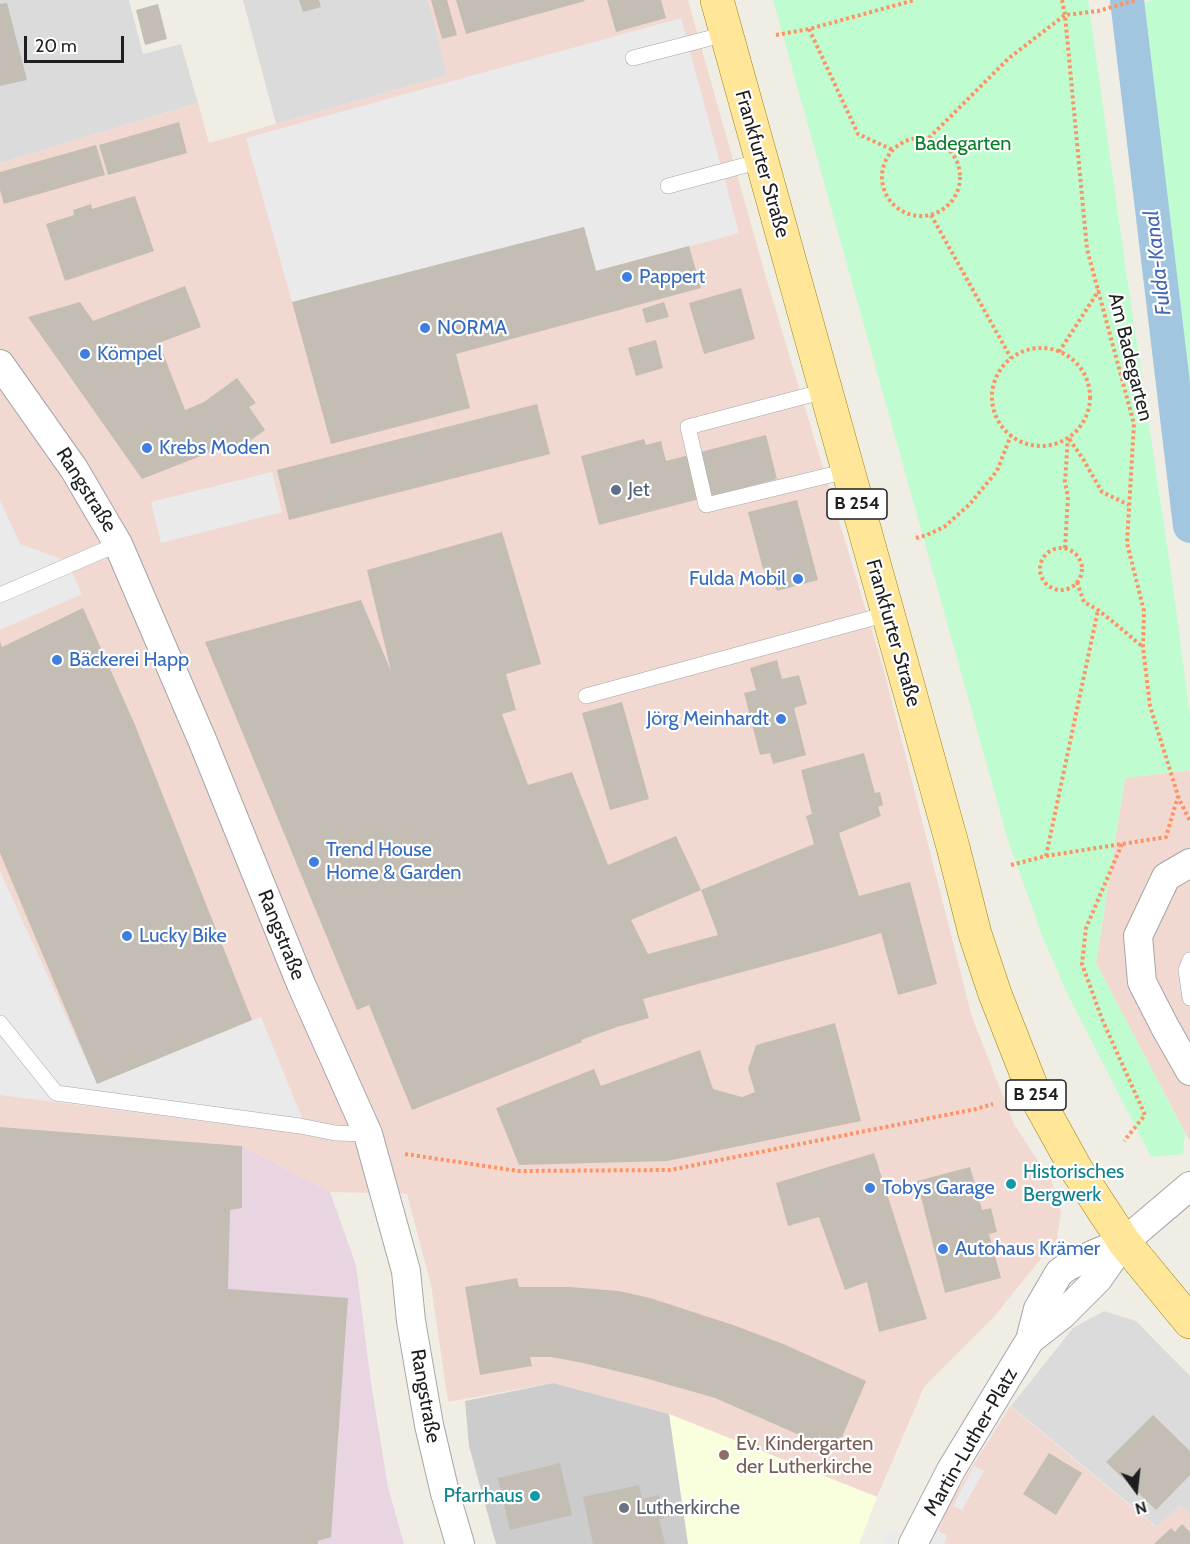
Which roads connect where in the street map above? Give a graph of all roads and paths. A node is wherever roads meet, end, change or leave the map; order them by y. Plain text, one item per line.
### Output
1 (717, 0) edge
2 (915, 0) edge
3 (1062, 0) edge
4 (1136, 0) edge
5 (1065, 15) junction
6 (809, 28) junction
7 (726, 34) junction
8 (776, 35) dead end
9 (633, 58) dead end
10 (929, 138) junction
11 (893, 150) junction
12 (761, 161) junction
13 (668, 186) dead end
14 (931, 215) junction
15 (1099, 290) junction
16 (1059, 352) junction
17 (1011, 358) junction
18 (0, 364) edge
19 (825, 391) junction
20 (1011, 435) junction
21 (1068, 437) junction
22 (847, 471) junction
23 (1129, 505) junction
24 (916, 538) dead end
25 (118, 544) junction
26 (1065, 548) junction
27 (1077, 582) junction
28 (0, 595) edge
29 (1098, 610) junction
30 (887, 614) junction
31 (1143, 647) junction
32 (586, 696) dead end
33 (1178, 795) junction
34 (1190, 821) edge
35 (1122, 844) junction
36 (1046, 856) junction
37 (1190, 863) edge
38 (1011, 866) dead end
39 (1190, 960) edge
40 (1190, 998) edge
41 (0, 1023) edge
42 (1190, 1071) edge
43 (993, 1104) dead end
44 (368, 1134) junction
45 (1124, 1141) dead end
46 (404, 1154) dead end
47 (1190, 1186) edge
48 (1124, 1242) junction
49 (1190, 1323) edge
50 (460, 1544) edge
51 (913, 1544) edge

1 - 7 main road, Frankfurter Straße / B 254
2 - 6 path
3 - 5 path, Am Badegarten
4 - 5 path
5 - 10 path
5 - 15 path, Am Badegarten
6 - 8 path
6 - 11 path
7 - 9 lane
7 - 12 main road, Frankfurter Straße / B 254
10 - 11 path
10 - 14 path
11 - 14 path
12 - 13 lane
12 - 19 main road, Frankfurter Straße / B 254
14 - 17 path
15 - 16 path
15 - 23 path, Am Badegarten
16 - 17 path
16 - 21 path
17 - 20 path
18 - 25 street, Rangstraße
19 - 22 main road, Frankfurter Straße / B 254
19 - 22 lane
20 - 21 path
20 - 24 path
21 - 23 path
21 - 26 path
22 - 30 main road, Frankfurter Straße / B 254
23 - 31 path, Am Badegarten
25 - 28 lane
25 - 44 street, Rangstraße
26 - 27 path
26 - 27 path
27 - 29 path
29 - 31 path
29 - 36 path
30 - 32 lane
30 - 48 main road, Frankfurter Straße / B 254
31 - 33 path, Am Badegarten
33 - 34 path, Am Badegarten
33 - 35 path
35 - 36 path
35 - 45 path
36 - 38 path
37 - 42 street
39 - 40 lane
41 - 44 lane
43 - 46 path
44 - 50 street, Rangstraße
47 - 48 street
48 - 49 main road, Frankfurter Straße / B 254
48 - 51 street, Martin-Luther-Platz

